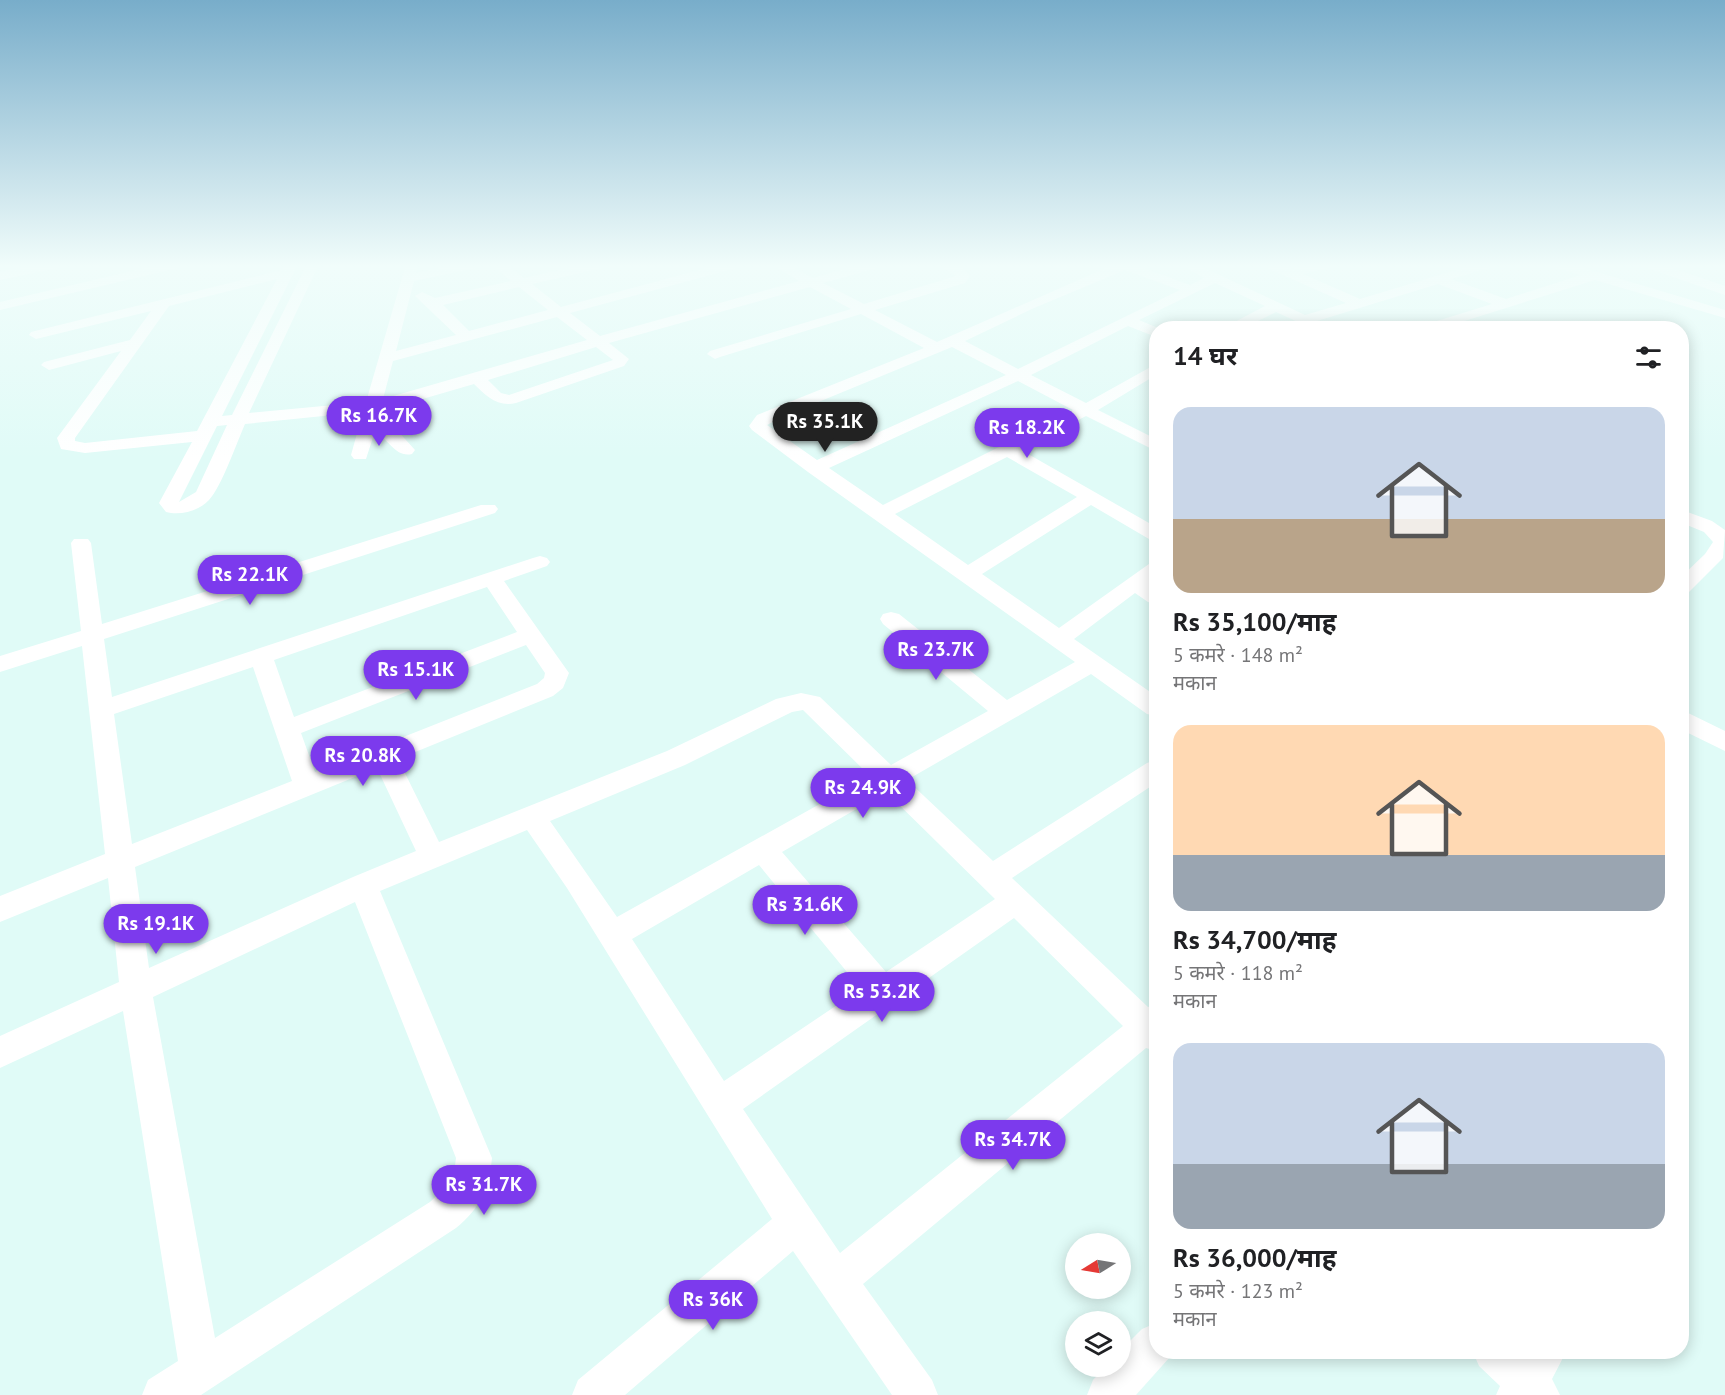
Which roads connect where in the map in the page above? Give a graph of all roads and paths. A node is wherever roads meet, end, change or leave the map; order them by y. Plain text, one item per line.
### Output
1 (60, 329) edge
2 (145, 329) edge
3 (257, 329) edge
4 (280, 329) edge
5 (394, 329) edge
6 (458, 329) edge
7 (490, 329) edge
8 (584, 329) edge
9 (642, 329) edge
10 (799, 329) edge
11 (907, 329) edge
12 (978, 329) edge
13 (1108, 329) edge
14 (36, 335) dead end
15 (465, 336) junction
16 (599, 341) junction
17 (135, 343) junction
18 (944, 345) junction
19 (715, 354) dead end
20 (83, 356) junction
21 (387, 358) junction
22 (49, 365) dead end
23 (1018, 375) junction
24 (1149, 376) edge
25 (476, 377) junction
26 (100, 392) junction
27 (1086, 410) junction
28 (372, 413) junction
29 (238, 419) junction
30 (206, 429) junction
31 (1149, 442) edge
32 (1007, 449) junction
33 (406, 450) dead end
34 (360, 455) dead end
35 (814, 468) junction
36 (1091, 497) junction
37 (488, 509) dead end
38 (880, 514) junction
39 (1689, 519) edge
40 (1149, 531) edge
41 (81, 543) dead end
42 (540, 562) dead end
43 (1149, 573) edge
44 (968, 574) junction
45 (492, 579) junction
46 (1689, 580) edge
47 (1135, 584) junction
48 (1149, 593) edge
49 (891, 619) dead end
50 (531, 635) junction
51 (92, 636) junction
52 (1059, 639) junction
53 (261, 657) junction
54 (1092, 663) junction
55 (0, 664) edge
56 (1149, 703) edge
57 (101, 710) junction
58 (1006, 712) junction
59 (1689, 723) edge
60 (287, 729) junction
61 (1725, 742) edge
62 (382, 755) junction
63 (1149, 775) edge
64 (890, 778) junction
65 (307, 786) junction
66 (533, 818) junction
67 (763, 850) junction
68 (433, 857) junction
69 (120, 861) junction
70 (992, 876) junction
71 (363, 885) junction
72 (1016, 900) junction
73 (0, 909) edge
74 (612, 935) junction
75 (136, 990) junction
76 (883, 992) junction
77 (1149, 1023) edge
78 (1149, 1030) edge
79 (0, 1052) edge
80 (720, 1104) junction
81 (796, 1223) junction
82 (837, 1281) junction
83 (1149, 1351) edge
84 (1502, 1359) edge
85 (200, 1371) junction
86 (1532, 1381) edge
87 (163, 1395) edge
88 (593, 1395) edge
89 (917, 1395) edge
90 (1108, 1395) edge

1 - 14 street
2 - 17 street
3 - 30 street
4 - 29 street
5 - 21 street
6 - 15 street
7 - 15 street
8 - 16 street
9 - 16 street
10 - 19 street
11 - 18 street
12 - 18 street
13 - 23 street
15 - 21 street
16 - 25 street
16 - 25 street
17 - 20 street
17 - 26 street
18 - 23 street
18 - 35 street
20 - 22 street
20 - 26 street
21 - 28 street
23 - 27 street
23 - 35 street
24 - 27 street
25 - 28 street
26 - 30 street
27 - 31 street
27 - 32 street
28 - 29 street
28 - 33 street
28 - 34 street
29 - 30 street
29 - 30 street
32 - 36 street
32 - 38 street
35 - 38 street
36 - 40 street
36 - 44 street
37 - 51 street
38 - 44 street
39 - 46 street
41 - 51 street
42 - 45 street
43 - 47 street
44 - 52 street
45 - 50 street
45 - 53 street
47 - 48 street
47 - 52 street
49 - 58 street
50 - 60 street
50 - 62 street
51 - 55 street
51 - 57 street
52 - 54 street
53 - 57 street
53 - 60 street
54 - 56 street
54 - 58 street
57 - 69 street
58 - 64 street
59 - 61 street
60 - 65 street
62 - 65 street
62 - 68 street
63 - 70 street
64 - 66 street
64 - 67 street
64 - 70 street
65 - 69 street
66 - 68 street
66 - 74 street
67 - 74 street
67 - 76 street
68 - 71 street
69 - 73 street
69 - 75 street
70 - 72 street
71 - 75 street
71 - 85 street
72 - 76 street
72 - 77 street
74 - 80 street
75 - 79 street
75 - 85 street
76 - 80 street
78 - 82 street
80 - 81 street
81 - 82 street
81 - 88 street
82 - 89 street
83 - 90 street
84 - 86 street
85 - 87 street

